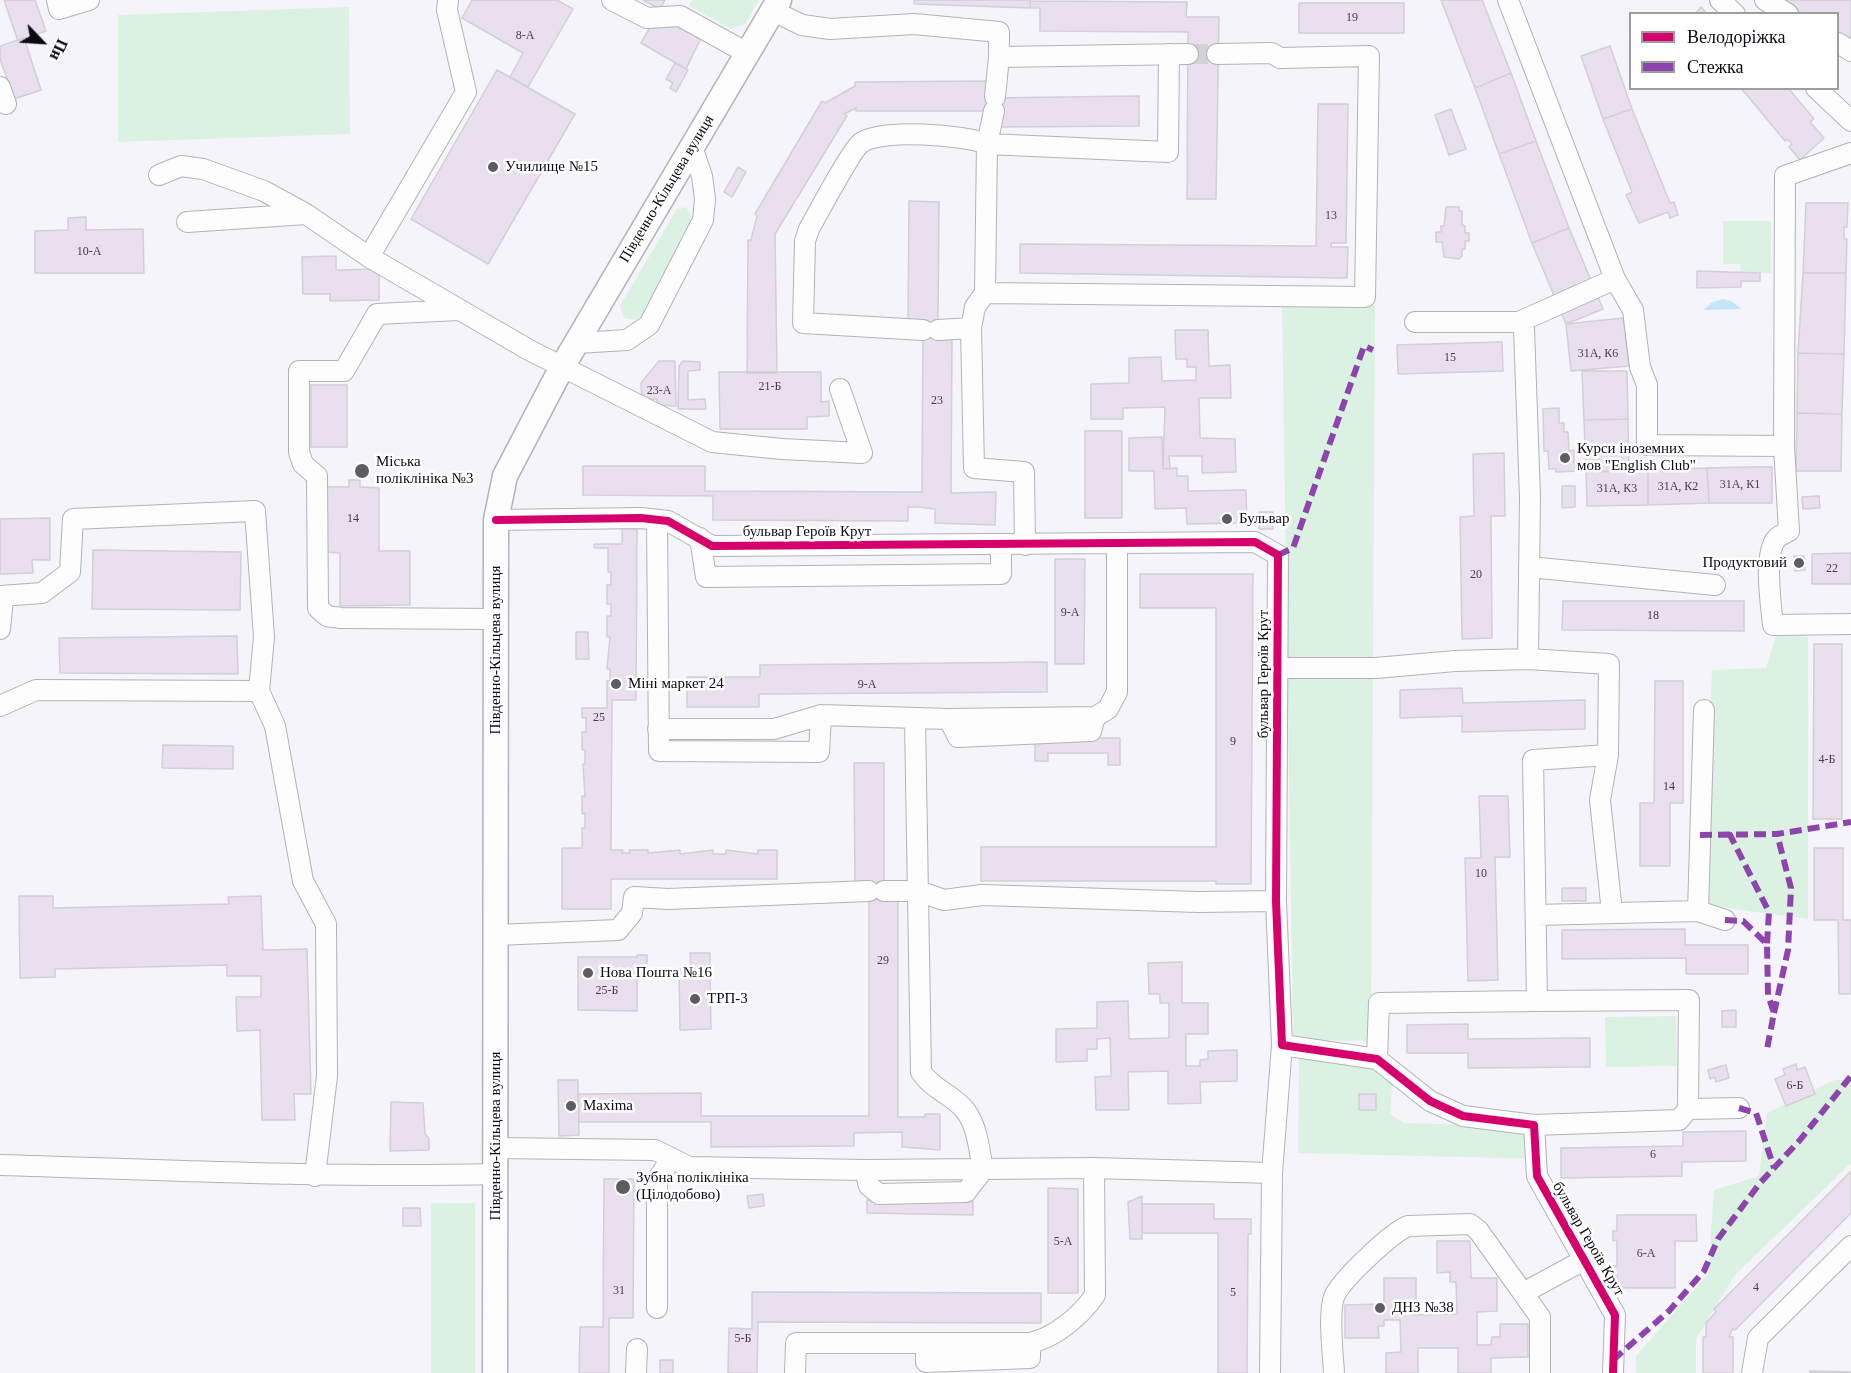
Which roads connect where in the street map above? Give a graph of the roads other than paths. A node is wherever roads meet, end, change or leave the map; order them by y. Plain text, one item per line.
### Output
1 (57, 0) edge
2 (89, 0) edge
3 (448, 0) edge
4 (612, 0) edge
5 (1508, 0) edge
6 (1720, 0) edge
7 (1765, 0) edge
8 (776, 5) edge
9 (669, 8) edge
10 (1733, 12) edge
11 (1785, 12) edge
12 (747, 53) junction
13 (1217, 54) tunnel mouth
14 (999, 57) junction
15 (1818, 90) edge
16 (1851, 121) edge
17 (987, 144) junction
18 (692, 147) junction
19 (1851, 153) edge
20 (159, 175) dead end
21 (306, 214) junction
22 (187, 222) dead end
23 (369, 257) junction
24 (1615, 279) junction
25 (985, 293) junction
26 (459, 310) junction
27 (1415, 322) dead end
28 (1519, 322) junction
29 (971, 328) junction
30 (577, 343) junction
31 (562, 367) junction
32 (840, 389) dead end
33 (1784, 446) junction
34 (496, 520) junction
35 (657, 520) junction
36 (700, 538) junction
37 (1117, 544) junction
38 (1001, 545) junction
39 (1025, 545) junction
40 (1529, 567) junction
41 (1715, 585) dead end
42 (2, 597) edge
43 (496, 619) junction
44 (1851, 624) edge
45 (0, 629) edge
46 (1528, 659) junction
47 (1278, 668) junction
48 (259, 690) junction
49 (0, 706) edge
50 (1704, 710) dead end
51 (821, 715) junction
52 (915, 718) junction
53 (658, 729) junction
54 (1608, 755) junction
55 (918, 891) junction
56 (1276, 901) junction
57 (1698, 911) junction
58 (1612, 912) junction
59 (1536, 915) junction
60 (1725, 920) dead end
61 (496, 935) junction
62 (1537, 1001) junction
63 (1282, 1045) junction
64 (1377, 1059) junction
65 (1688, 1108) junction
66 (1739, 1108) dead end
67 (1534, 1125) junction
68 (496, 1148) junction
69 (671, 1159) junction
70 (0, 1165) edge
71 (1094, 1168) junction
72 (983, 1170) junction
73 (1272, 1173) junction
74 (496, 1174) junction
75 (315, 1176) junction
76 (1851, 1246) edge
77 (1584, 1260) junction
78 (1523, 1293) junction
79 (657, 1308) dead end
80 (637, 1348) dead end
81 (495, 1373) edge
82 (636, 1373) edge
83 (795, 1373) edge
84 (1270, 1373) edge
85 (1334, 1373) edge
86 (1540, 1373) edge
87 (1612, 1373) edge
88 (1752, 1373) edge

1 - 2 street
3 - 23 street
4 - 9 street
5 - 24 street
6 - 10 street
7 - 11 street
8 - 12 main road, Південно-Кільцева вулиця
8 - 14 street
9 - 12 street
12 - 18 main road, Південно-Кільцева вулиця
13 - 25 street
14 - 17 street
14 - 17 street
15 - 16 street
17 - 25 street
17 - 29 street
18 - 30 main road, Південно-Кільцева вулиця
18 - 30 street
19 - 33 street
20 - 21 street
21 - 22 street
21 - 23 street
23 - 26 street
24 - 28 street
24 - 33 street
25 - 29 street
26 - 31 street
26 - 43 street
27 - 28 street
28 - 40 street
29 - 39 street
30 - 31 main road, Південно-Кільцева вулиця
31 - 32 street
31 - 34 main road, Південно-Кільцева вулиця
33 - 44 street
34 - 35 street, бульвар Героїв Крут
34 - 43 main road, Південно-Кільцева вулиця
35 - 36 street, бульвар Героїв Крут
35 - 53 street
36 - 38 street, бульвар Героїв Крут
36 - 38 street
37 - 39 street, бульвар Героїв Крут
37 - 47 street, бульвар Героїв Крут
37 - 52 street
38 - 39 street, бульвар Героїв Крут
40 - 41 street
40 - 46 street
42 - 45 street
42 - 48 street
43 - 61 main road, Південно-Кільцева вулиця
46 - 47 street
46 - 54 street
47 - 56 street, бульвар Героїв Крут
48 - 49 street
48 - 75 street
50 - 57 street
51 - 52 street
51 - 53 street
51 - 53 street
52 - 55 street
54 - 58 street
54 - 59 street
55 - 56 street
55 - 61 street
55 - 72 street
56 - 63 street, бульвар Героїв Крут
57 - 58 street
57 - 60 street
58 - 59 street
59 - 62 street
61 - 68 main road, Південно-Кільцева вулиця
62 - 64 street
62 - 65 street
63 - 64 street
63 - 73 street, бульвар Героїв Крут
64 - 67 street
65 - 66 street
65 - 67 street
67 - 77 street, бульвар Героїв Крут
68 - 69 street
68 - 74 main road, Південно-Кільцева вулиця
69 - 72 street
69 - 79 street
70 - 75 street
71 - 72 street
71 - 73 street
71 - 83 street
73 - 84 street, бульвар Героїв Крут
74 - 75 street
74 - 81 main road, Південно-Кільцева вулиця
76 - 88 street
77 - 78 street
77 - 87 street, бульвар Героїв Крут
78 - 85 street
78 - 86 street
80 - 82 street

